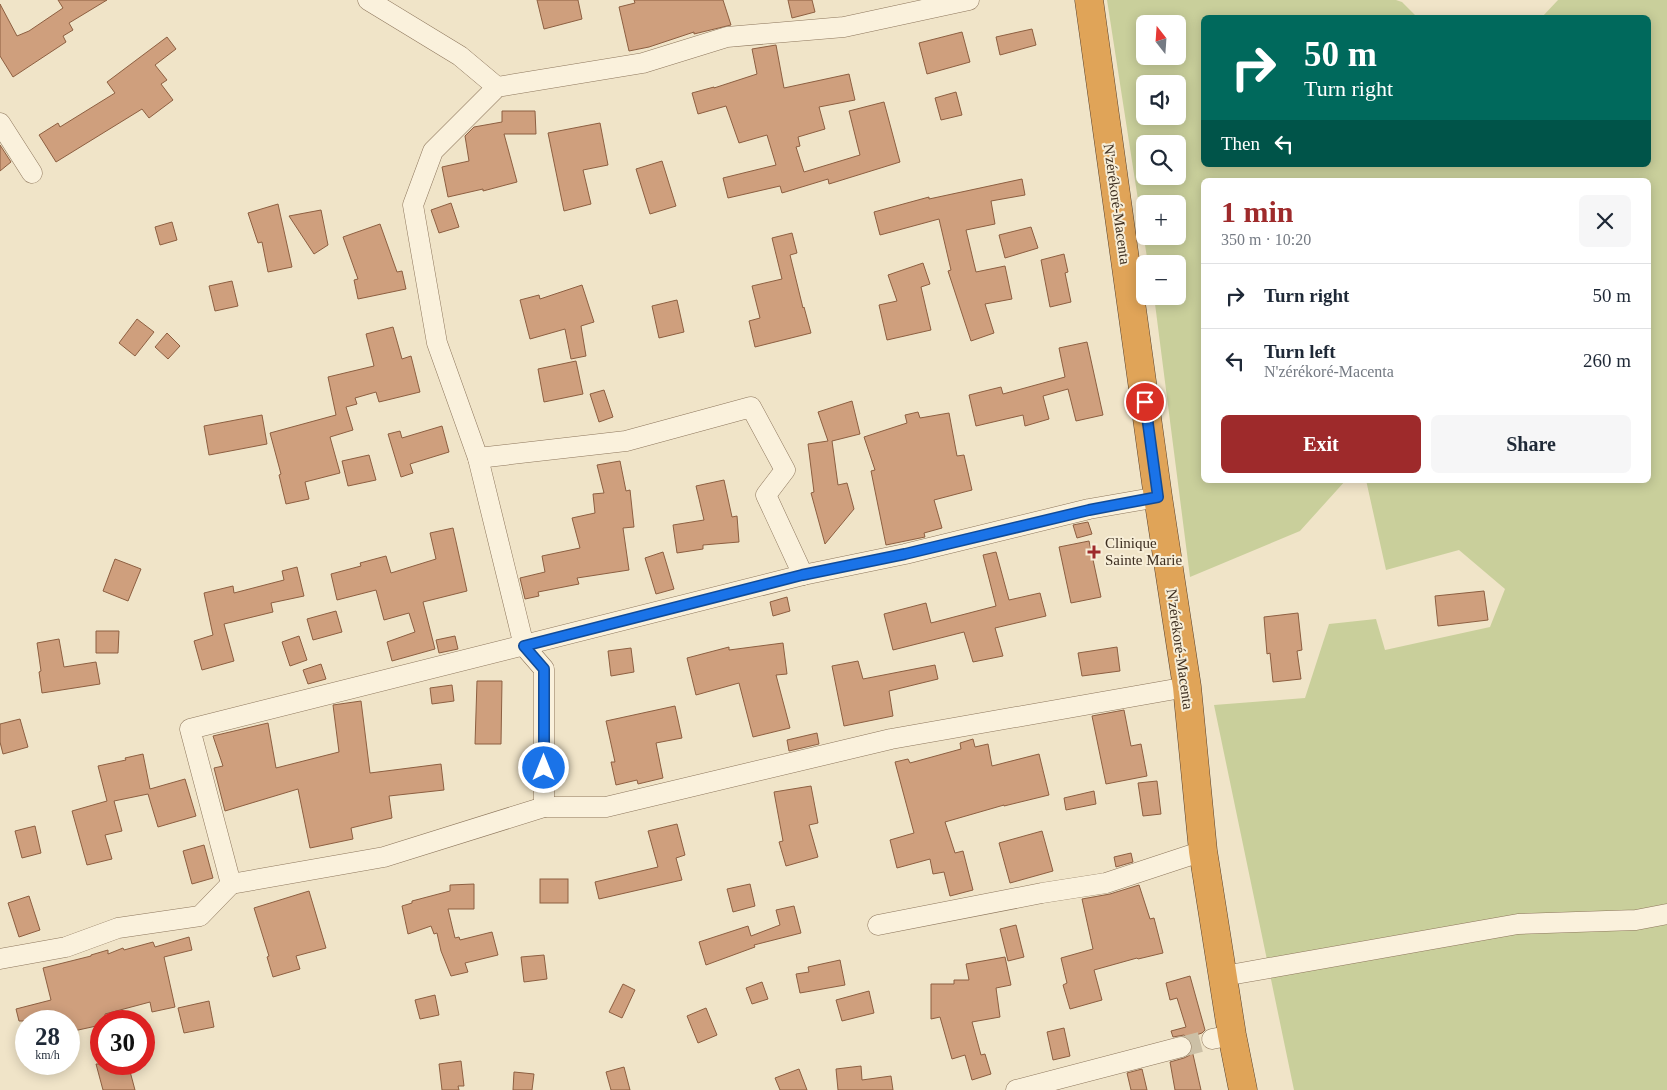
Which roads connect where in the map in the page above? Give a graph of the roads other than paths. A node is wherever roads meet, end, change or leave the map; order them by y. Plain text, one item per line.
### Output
1 (368, 0) edge
2 (969, 0) edge
3 (1089, 0) edge
4 (497, 87) junction
5 (0, 123) edge
6 (32, 173) dead end
7 (478, 458) junction
8 (1158, 497) junction
9 (802, 575) junction
10 (524, 646) junction
11 (1187, 687) junction
12 (544, 807) junction
13 (1203, 851) junction
14 (231, 884) junction
15 (1667, 914) edge
16 (878, 925) dead end
17 (0, 959) edge
18 (1224, 976) junction
19 (1181, 1047) tunnel mouth
20 (1016, 1090) edge
21 (1243, 1090) edge

1 - 4 street
2 - 4 street
3 - 8 highway, N'zérékoré-Macenta
4 - 7 street
5 - 6 street
7 - 9 street
7 - 10 street
8 - 9 street
8 - 11 highway, N'zérékoré-Macenta
9 - 10 street
10 - 12 street
10 - 14 street
11 - 12 street
11 - 13 highway, N'zérékoré-Macenta
12 - 14 street
13 - 16 street
13 - 18 highway, N'zérékoré-Macenta
14 - 17 street
15 - 18 street
18 - 21 highway, N'zérékoré-Macenta
19 - 20 street

